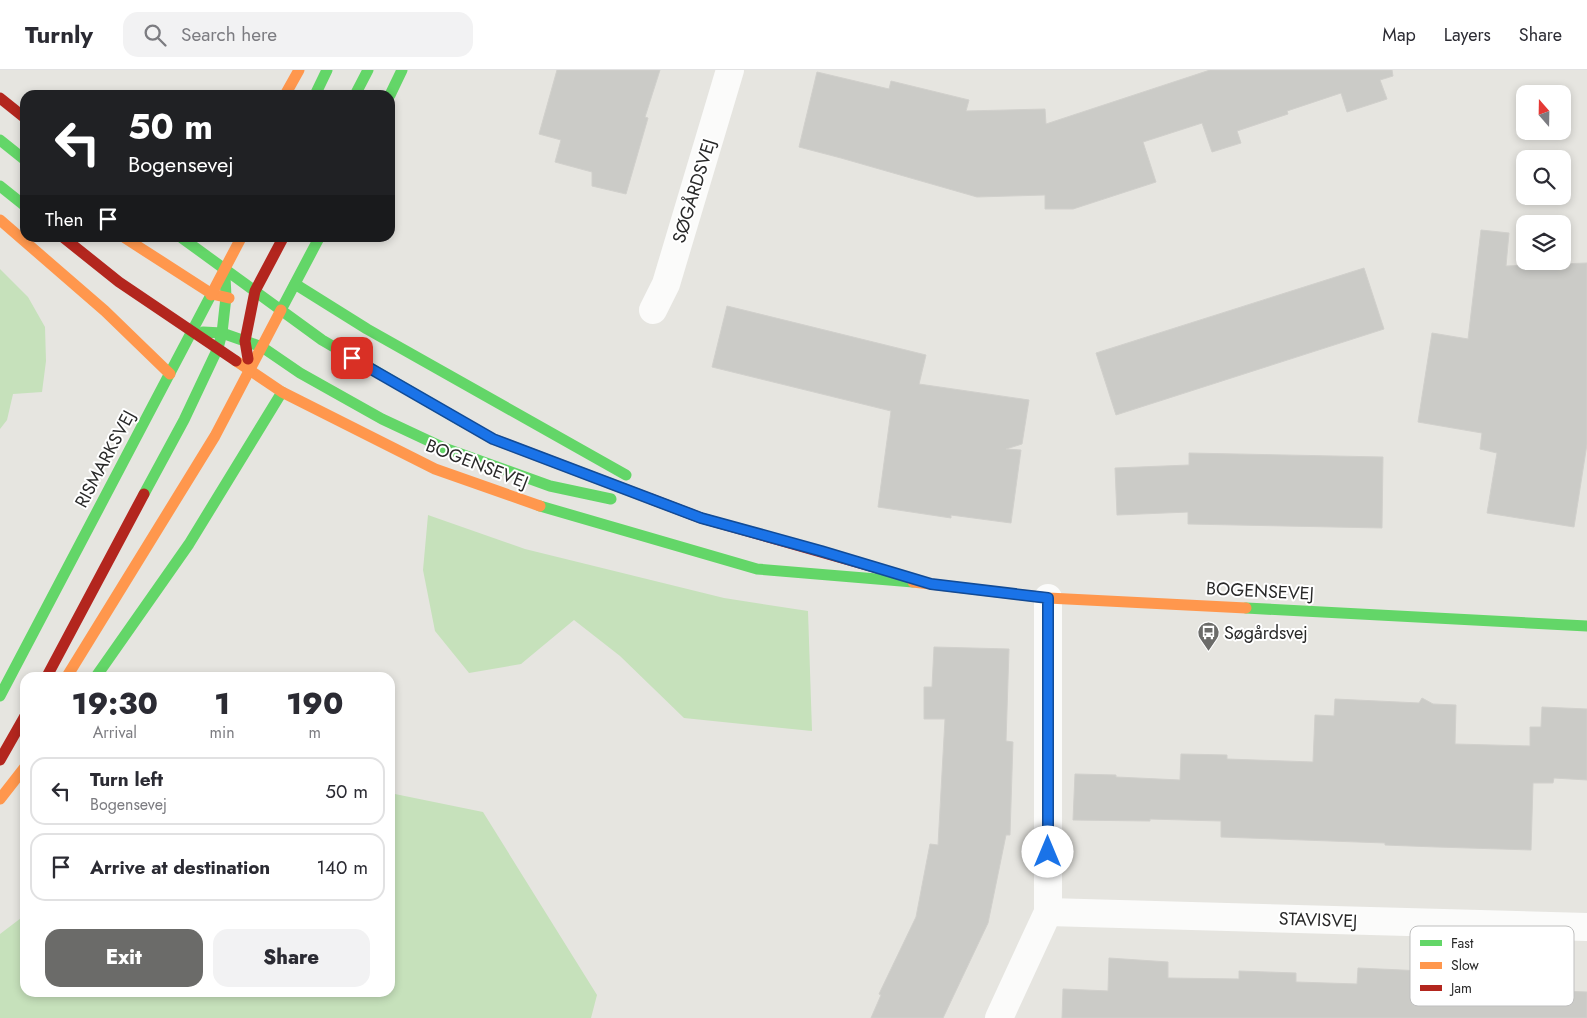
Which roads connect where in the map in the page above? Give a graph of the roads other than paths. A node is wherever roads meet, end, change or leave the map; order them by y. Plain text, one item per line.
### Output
1 (298, 70) edge
2 (327, 70) edge
3 (368, 70) edge
4 (402, 70) edge
5 (730, 70) edge
6 (288, 90) edge
7 (317, 90) edge
8 (358, 90) edge
9 (392, 90) edge
10 (0, 98) edge
11 (20, 114) edge
12 (0, 140) edge
13 (20, 156) edge
14 (0, 186) edge
15 (20, 202) edge
16 (0, 220) edge
17 (20, 237) edge
18 (25, 242) edge
19 (69, 242) edge
20 (130, 242) edge
21 (188, 242) edge
22 (240, 242) edge
23 (281, 242) edge
24 (317, 242) edge
25 (225, 269) junction
26 (295, 284) junction
27 (255, 291) junction
28 (212, 294) junction
29 (226, 298) junction
30 (252, 305) junction
31 (282, 310) junction
32 (653, 310) dead end
33 (192, 331) junction
34 (222, 333) junction
35 (245, 341) junction
36 (218, 348) junction
37 (262, 348) junction
38 (250, 370) junction
39 (170, 374) junction
40 (282, 392) junction
41 (701, 518) junction
42 (931, 584) junction
43 (1048, 598) junction
44 (1587, 626) edge
45 (49, 672) edge
46 (70, 672) edge
47 (100, 672) edge
48 (0, 696) edge
49 (20, 725) edge
50 (0, 760) edge
51 (20, 772) edge
52 (0, 798) edge
53 (1048, 912) junction
54 (1551, 926) edge
55 (1574, 927) edge
56 (1587, 927) edge
57 (999, 1018) edge

1 - 6 main road
2 - 7 main road
3 - 8 main road
4 - 9 main road
5 - 32 street, SØGÅRDSVEJ
10 - 11 main road
12 - 13 main road
14 - 15 main road
16 - 17 main road
18 - 39 main road
19 - 33 main road, BOGENSEVEJ
20 - 28 main road
21 - 25 main road, BOGENSEVEJ
22 - 25 main road, RISMARKSVEJ
23 - 27 main road
24 - 26 main road
25 - 27 main road, BOGENSEVEJ
25 - 28 main road, RISMARKSVEJ
25 - 29 main road
26 - 31 main road
26 - 41 main road
27 - 30 main road
27 - 31 main road, BOGENSEVEJ
28 - 29 main road
28 - 33 main road, RISMARKSVEJ
29 - 30 main road
29 - 34 main road
30 - 31 main road
30 - 35 main road
31 - 37 main road
31 - 41 main road, BOGENSEVEJ
33 - 34 main road
33 - 36 main road, BOGENSEVEJ
33 - 39 main road, RISMARKSVEJ
34 - 35 main road
34 - 36 main road
35 - 37 main road
35 - 38 main road
36 - 38 main road, BOGENSEVEJ
36 - 45 main road
37 - 38 main road
37 - 41 main road
38 - 40 main road, BOGENSEVEJ
38 - 46 main road
39 - 48 main road, RISMARKSVEJ
40 - 42 main road, BOGENSEVEJ
40 - 47 main road
41 - 42 main road, BOGENSEVEJ
42 - 43 main road, BOGENSEVEJ
43 - 44 main road, BOGENSEVEJ
43 - 53 street
49 - 50 main road
51 - 52 main road
53 - 54 street, STAVISVEJ
53 - 57 street
55 - 56 street, STAVISVEJ

